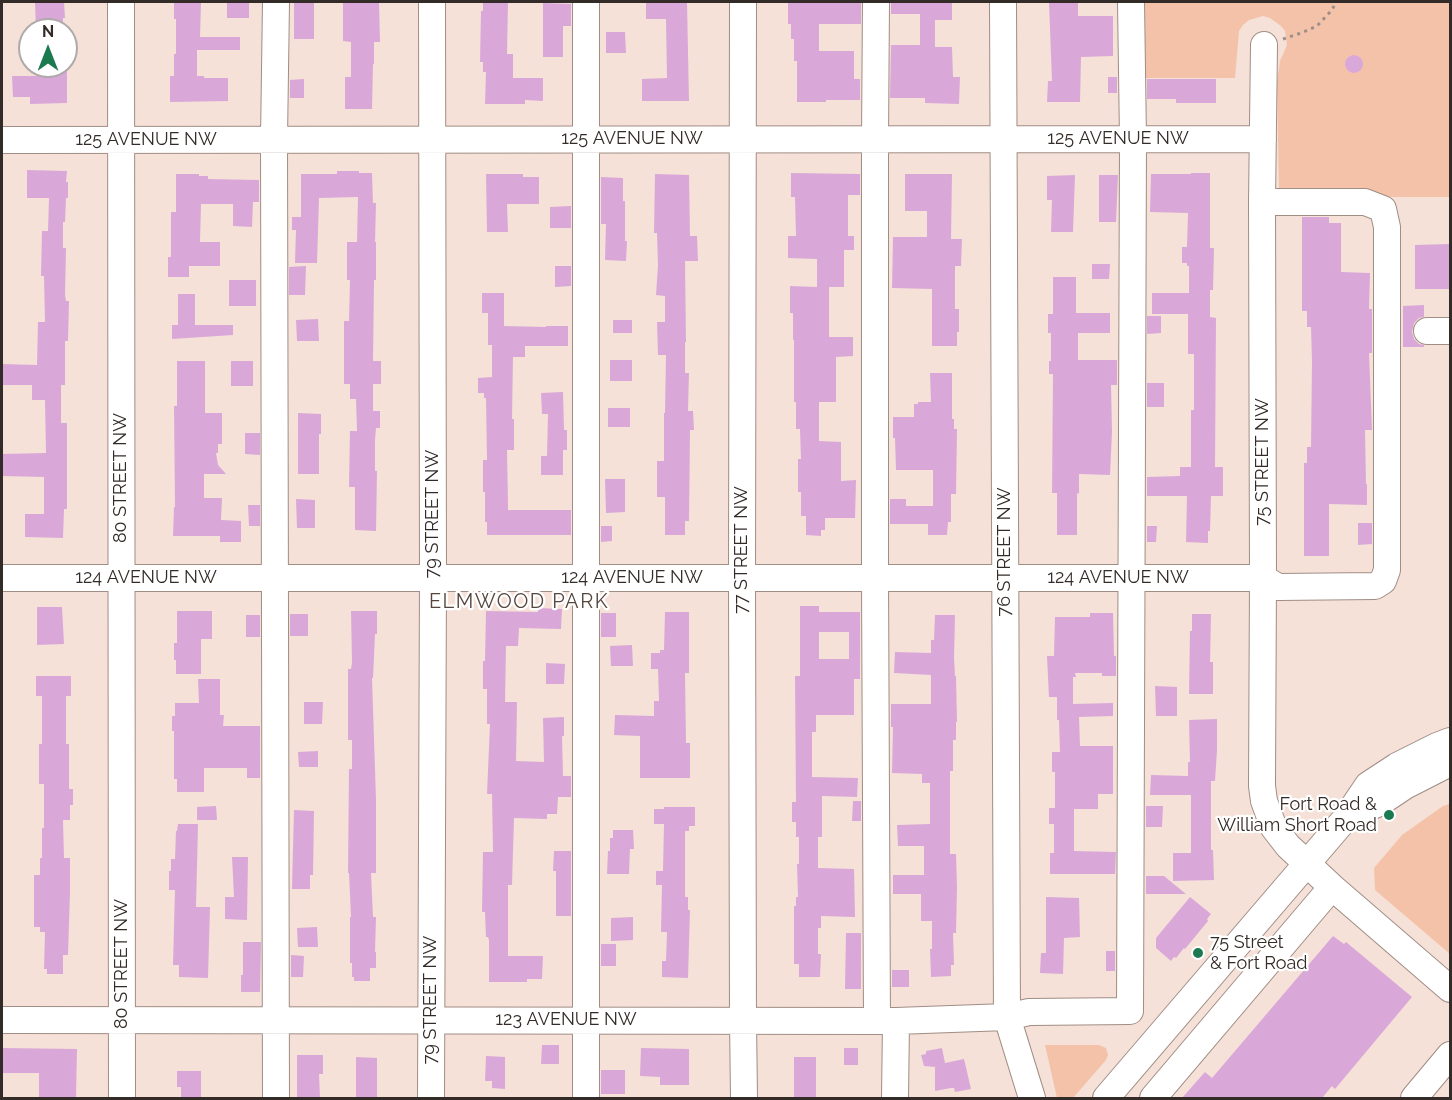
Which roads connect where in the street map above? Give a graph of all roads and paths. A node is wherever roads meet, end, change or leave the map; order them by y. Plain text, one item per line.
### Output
1 (121, 2) edge
2 (276, 2) edge
3 (432, 2) edge
4 (586, 2) edge
5 (742, 2) edge
6 (876, 2) edge
7 (1004, 2) edge
8 (1131, 2) edge
9 (1336, 2) edge
10 (1264, 45) joint
11 (742, 138) junction
12 (274, 139) junction
13 (433, 139) junction
14 (585, 139) junction
15 (875, 139) junction
16 (1004, 139) junction
17 (1263, 139) junction
18 (2, 140) edge
19 (121, 140) junction
20 (1133, 140) junction
21 (1262, 202) junction
22 (2, 578) edge
23 (121, 578) junction
24 (275, 578) junction
25 (433, 578) junction
26 (586, 578) junction
27 (742, 578) junction
28 (875, 578) junction
29 (1005, 578) junction
30 (1131, 578) junction
31 (1263, 578) junction
32 (1450, 741) edge
33 (1450, 763) edge
34 (1345, 819) junction
35 (1307, 864) junction
36 (1332, 887) junction
37 (1450, 989) edge
38 (1007, 1017) junction
39 (2, 1020) edge
40 (122, 1020) junction
41 (276, 1020) junction
42 (430, 1020) junction
43 (586, 1020) junction
44 (743, 1020) junction
45 (886, 1021) junction
46 (1450, 1055) edge
47 (122, 1098) edge
48 (276, 1098) edge
49 (431, 1098) edge
50 (586, 1098) edge
51 (744, 1098) edge
52 (896, 1098) edge
53 (1032, 1098) edge
54 (1107, 1098) edge
55 (1153, 1098) edge
56 (1414, 1098) edge

1 - 19 street, 80 STREET NW
2 - 12 street
3 - 13 street, 79 STREET NW
4 - 14 street
5 - 11 street, 77 STREET NW
6 - 15 street
7 - 16 street, 76 STREET NW
8 - 20 street
9 - 10 path
10 - 17 street, 75 STREET NW
11 - 14 street, 125 AVENUE NW
11 - 15 street, 125 AVENUE NW
11 - 27 street, 77 STREET NW
12 - 13 street, 125 AVENUE NW
12 - 19 street, 125 AVENUE NW
12 - 24 street
13 - 14 street, 125 AVENUE NW
13 - 25 street, 79 STREET NW
14 - 26 street
15 - 16 street, 125 AVENUE NW
15 - 28 street
16 - 20 street, 125 AVENUE NW
16 - 29 street, 76 STREET NW
17 - 20 street, 125 AVENUE NW
17 - 21 street, 75 STREET NW
18 - 19 street, 125 AVENUE NW
19 - 23 street, 80 STREET NW
20 - 30 street
21 - 31 street, 75 STREET NW
21 - 31 street, 124 AVENUE NW
22 - 23 street, 124 AVENUE NW
23 - 24 street, 124 AVENUE NW
23 - 40 street, 80 STREET NW
24 - 25 street, 124 AVENUE NW
24 - 41 street
25 - 26 street, 124 AVENUE NW
25 - 42 street, 79 STREET NW
26 - 27 street, 124 AVENUE NW
26 - 43 street
27 - 28 street, 124 AVENUE NW
27 - 44 street, 77 STREET NW
28 - 29 street, 124 AVENUE NW
28 - 45 street
29 - 30 street, 124 AVENUE NW
29 - 38 street, 76 STREET NW
30 - 31 street, 124 AVENUE NW
30 - 38 street, 123 AVENUE NW
31 - 35 street, 75 STREET NW
32 - 34 street
33 - 34 street
34 - 35 street
35 - 36 street, 75 STREET NW
35 - 54 street
36 - 37 street, 75 STREET NW
36 - 55 street
38 - 45 street, 123 AVENUE NW
38 - 53 street, 76 STREET NW
39 - 40 street, 123 AVENUE NW
40 - 41 street, 123 AVENUE NW
40 - 47 street, 80 STREET NW
41 - 42 street, 123 AVENUE NW
41 - 48 street
42 - 43 street, 123 AVENUE NW
42 - 49 street, 79 STREET NW
43 - 44 street, 123 AVENUE NW
43 - 50 street
44 - 45 street, 123 AVENUE NW
44 - 51 street, 77 STREET NW
45 - 52 street
46 - 56 street

